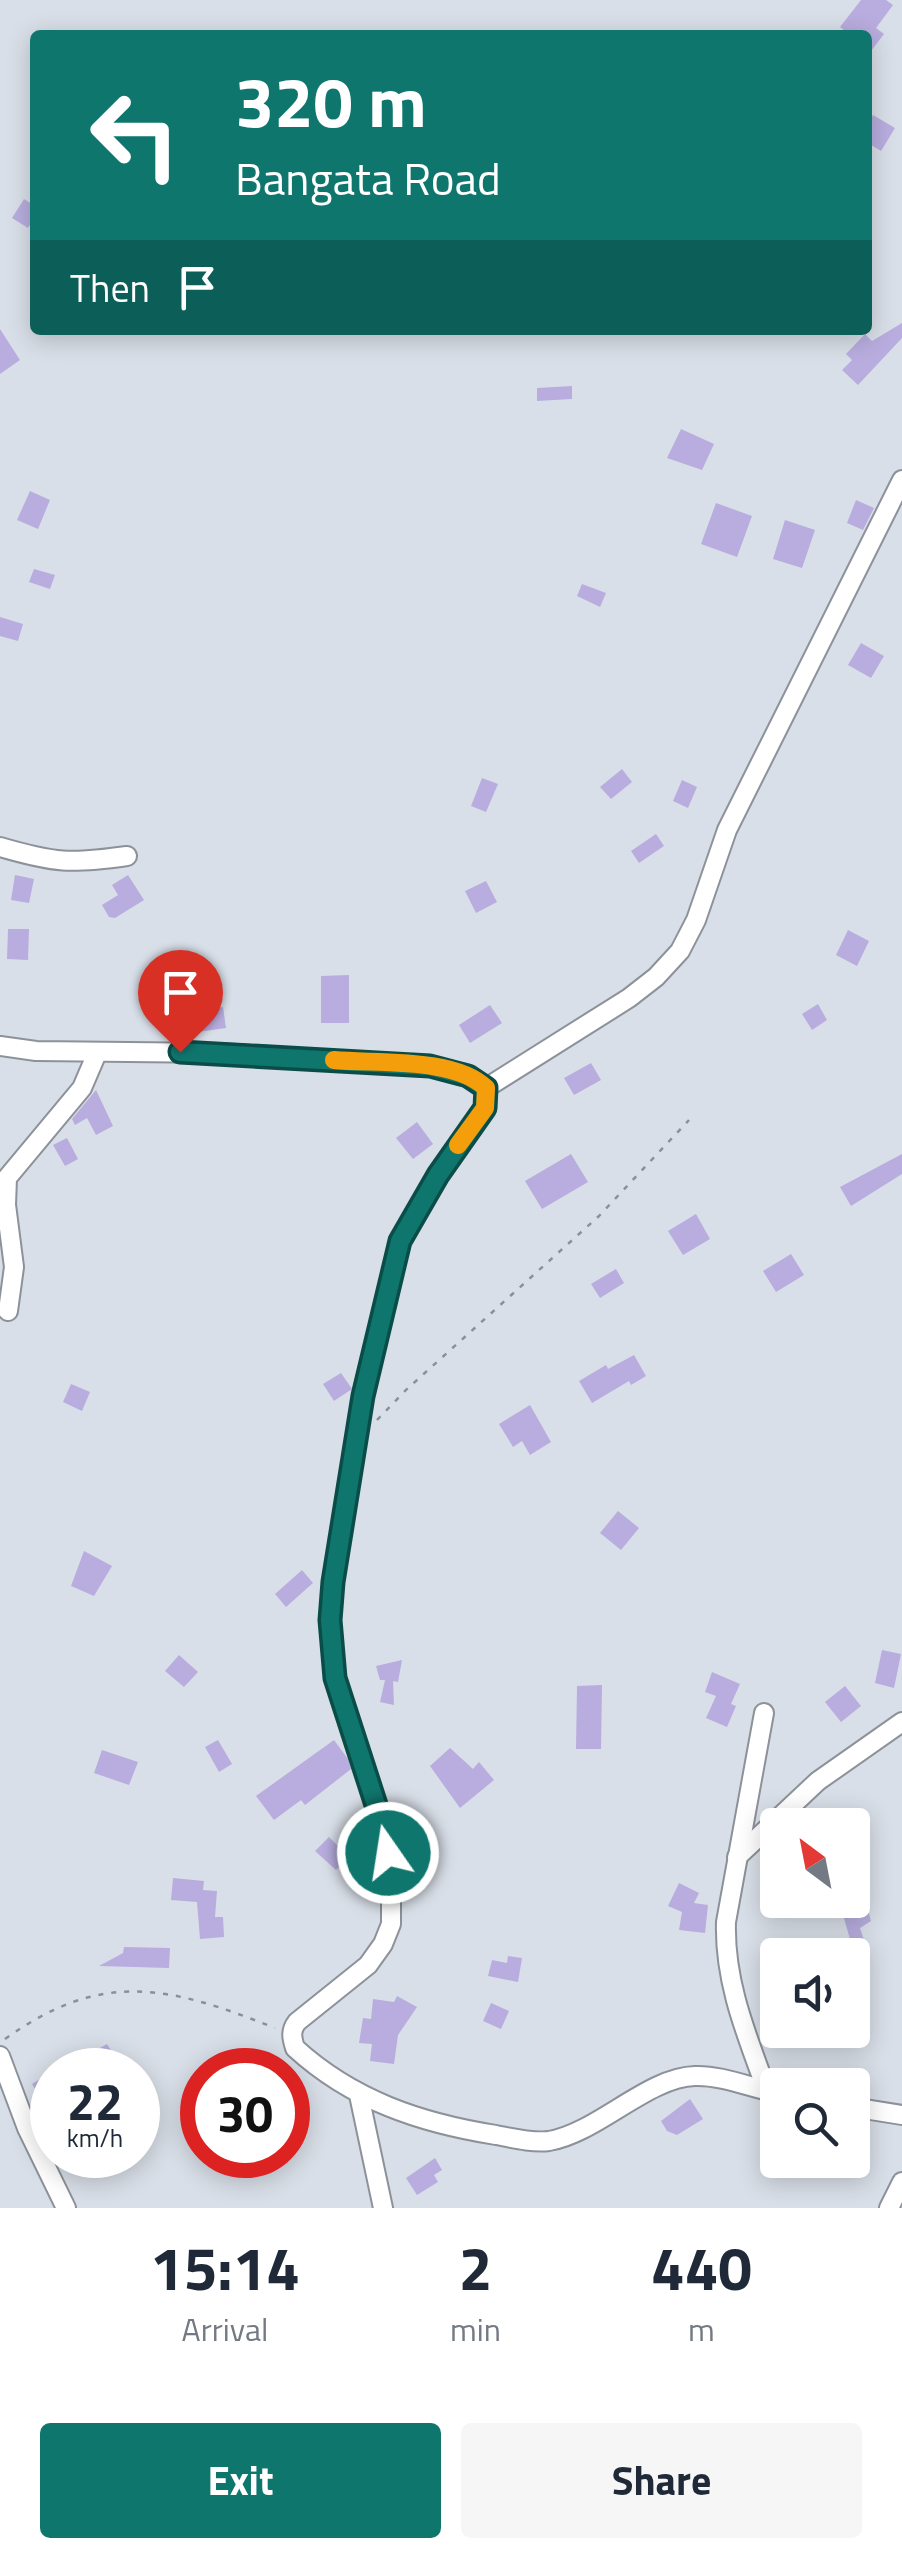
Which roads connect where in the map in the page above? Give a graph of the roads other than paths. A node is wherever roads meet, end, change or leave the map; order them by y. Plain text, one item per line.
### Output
1 (902, 480) edge
2 (0, 848) edge
3 (127, 856) dead end
4 (0, 1046) edge
5 (97, 1052) junction
6 (486, 1088) junction
7 (8, 1311) dead end
8 (764, 1713) dead end
9 (902, 1722) edge
10 (736, 1857) junction
11 (0, 2056) edge
12 (763, 2068) edge
13 (760, 2089) edge
14 (359, 2095) junction
15 (870, 2109) edge
16 (902, 2115) edge
17 (902, 2182) edge
18 (66, 2208) edge
19 (383, 2208) edge
20 (889, 2208) edge

1 - 6 street
2 - 3 street
4 - 5 street
5 - 6 street
5 - 7 street
6 - 14 street
8 - 10 street
9 - 10 street
10 - 12 street
11 - 18 street
13 - 14 street
14 - 19 street
15 - 16 street
17 - 20 street

